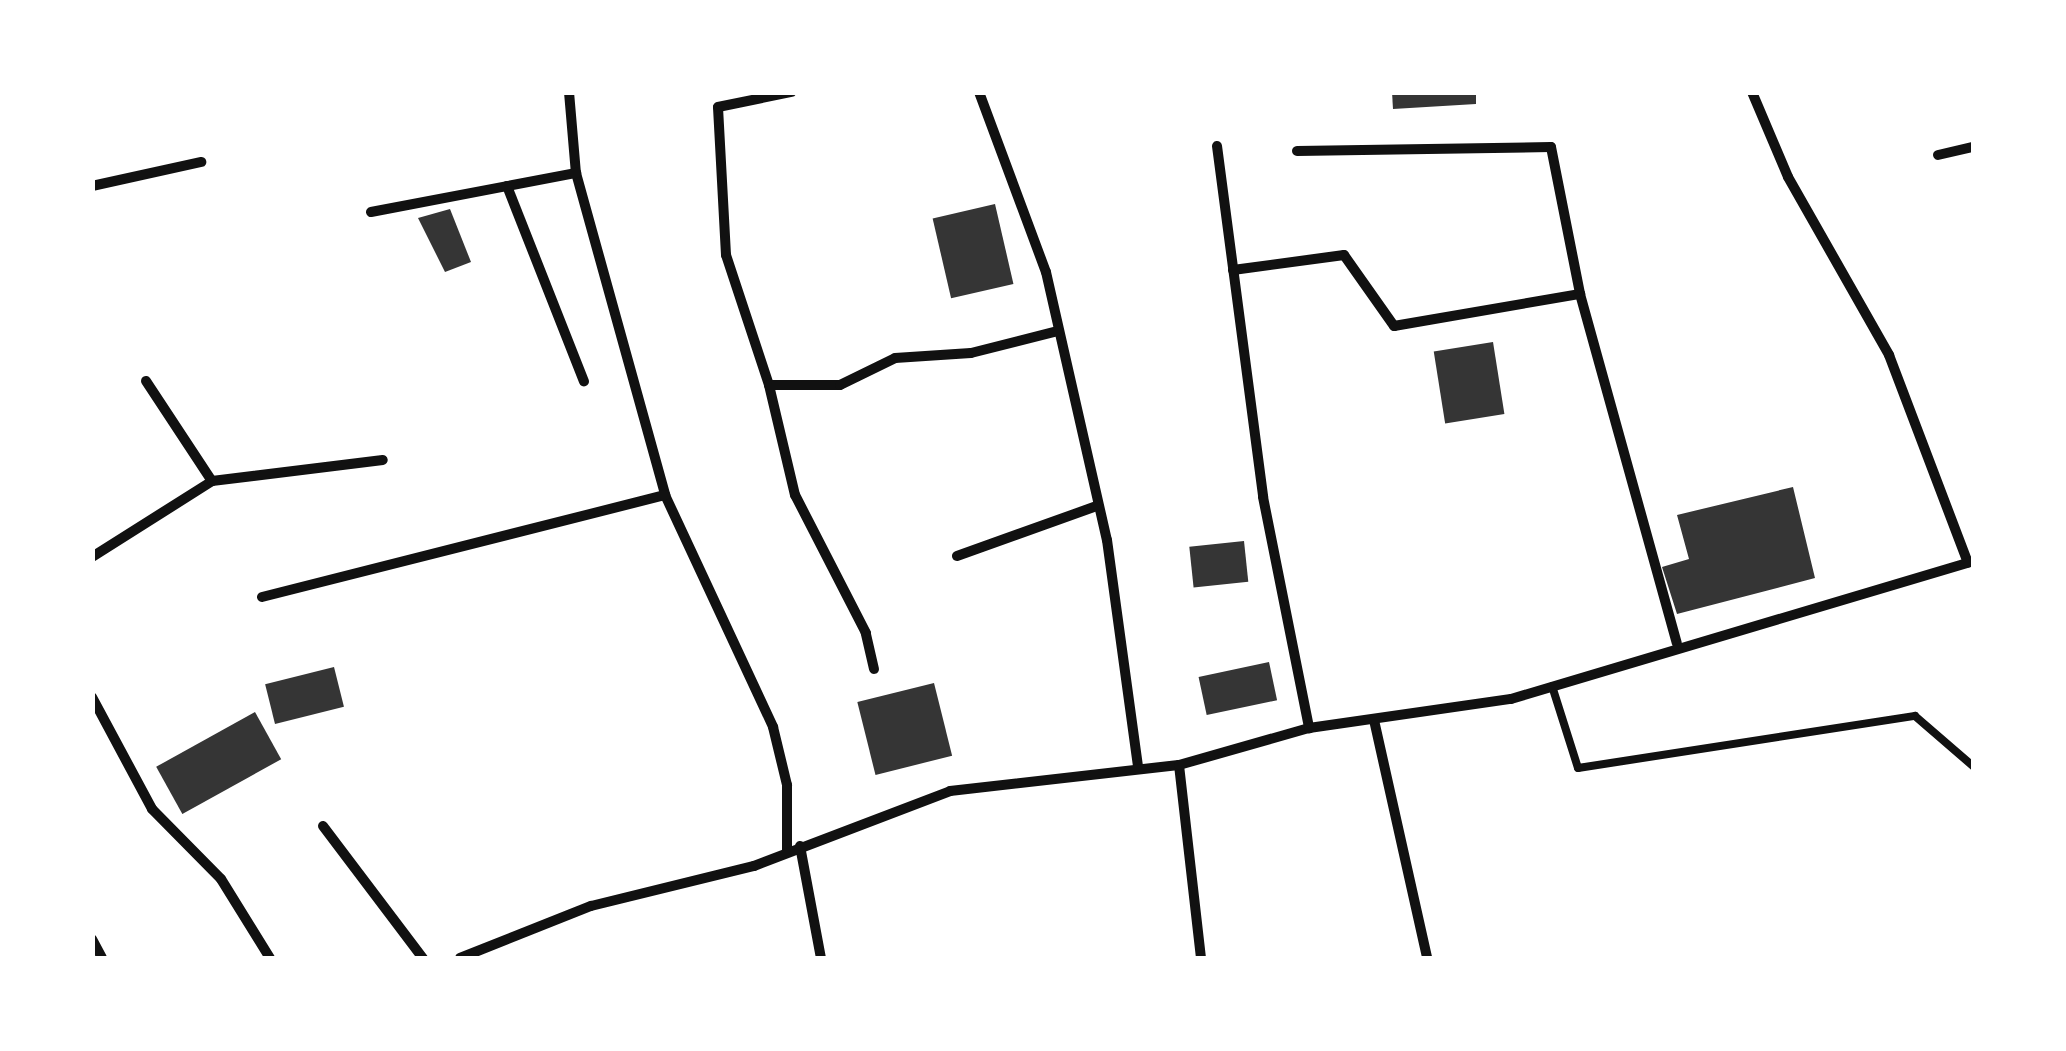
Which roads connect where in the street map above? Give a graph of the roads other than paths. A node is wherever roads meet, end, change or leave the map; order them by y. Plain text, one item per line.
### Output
1 (568, 92) edge
2 (791, 92) edge
3 (979, 92) edge
4 (1756, 94) edge
5 (1217, 146) dead end
6 (1974, 147) edge
7 (1297, 151) dead end
8 (1938, 156) dead end
9 (201, 162) dead end
10 (576, 173) junction
11 (92, 186) edge
12 (507, 186) junction
13 (370, 212) dead end
14 (1233, 270) junction
15 (1580, 294) junction
16 (1058, 331) junction
17 (146, 380) dead end
18 (584, 380) dead end
19 (769, 386) junction
20 (383, 460) dead end
21 (212, 480) junction
22 (665, 495) junction
23 (1098, 506) junction
24 (957, 556) dead end
25 (92, 557) edge
26 (1971, 562) edge
27 (262, 598) dead end
28 (1677, 643) junction
29 (874, 669) dead end
30 (1552, 686) junction
31 (92, 697) edge
32 (1374, 720) junction
33 (1309, 728) junction
34 (1179, 765) junction
35 (1138, 766) junction
36 (1974, 768) edge
37 (322, 826) dead end
38 (800, 846) junction
39 (786, 851) junction
40 (92, 939) edge
41 (102, 958) edge
42 (270, 958) edge
43 (424, 958) edge
44 (460, 958) edge
45 (821, 958) edge
46 (1201, 958) edge
47 (1427, 958) edge

1 - 10 street
2 - 19 street
3 - 16 street
4 - 26 street
5 - 14 street
6 - 8 street
7 - 15 street
9 - 11 street
10 - 12 street
10 - 22 street
12 - 13 street
12 - 18 street
14 - 15 street
14 - 33 street
15 - 28 street
16 - 19 street
16 - 23 street
17 - 21 street
19 - 29 street
20 - 21 street
21 - 25 street
22 - 27 street
22 - 39 street
23 - 24 street
23 - 35 street
26 - 28 street
28 - 30 street
30 - 32 street
30 - 36 lane
31 - 42 street
32 - 33 street
32 - 47 street
33 - 34 street
34 - 35 street
34 - 46 street
35 - 38 street
37 - 43 street
38 - 39 street
38 - 45 street
39 - 44 street
40 - 41 street

